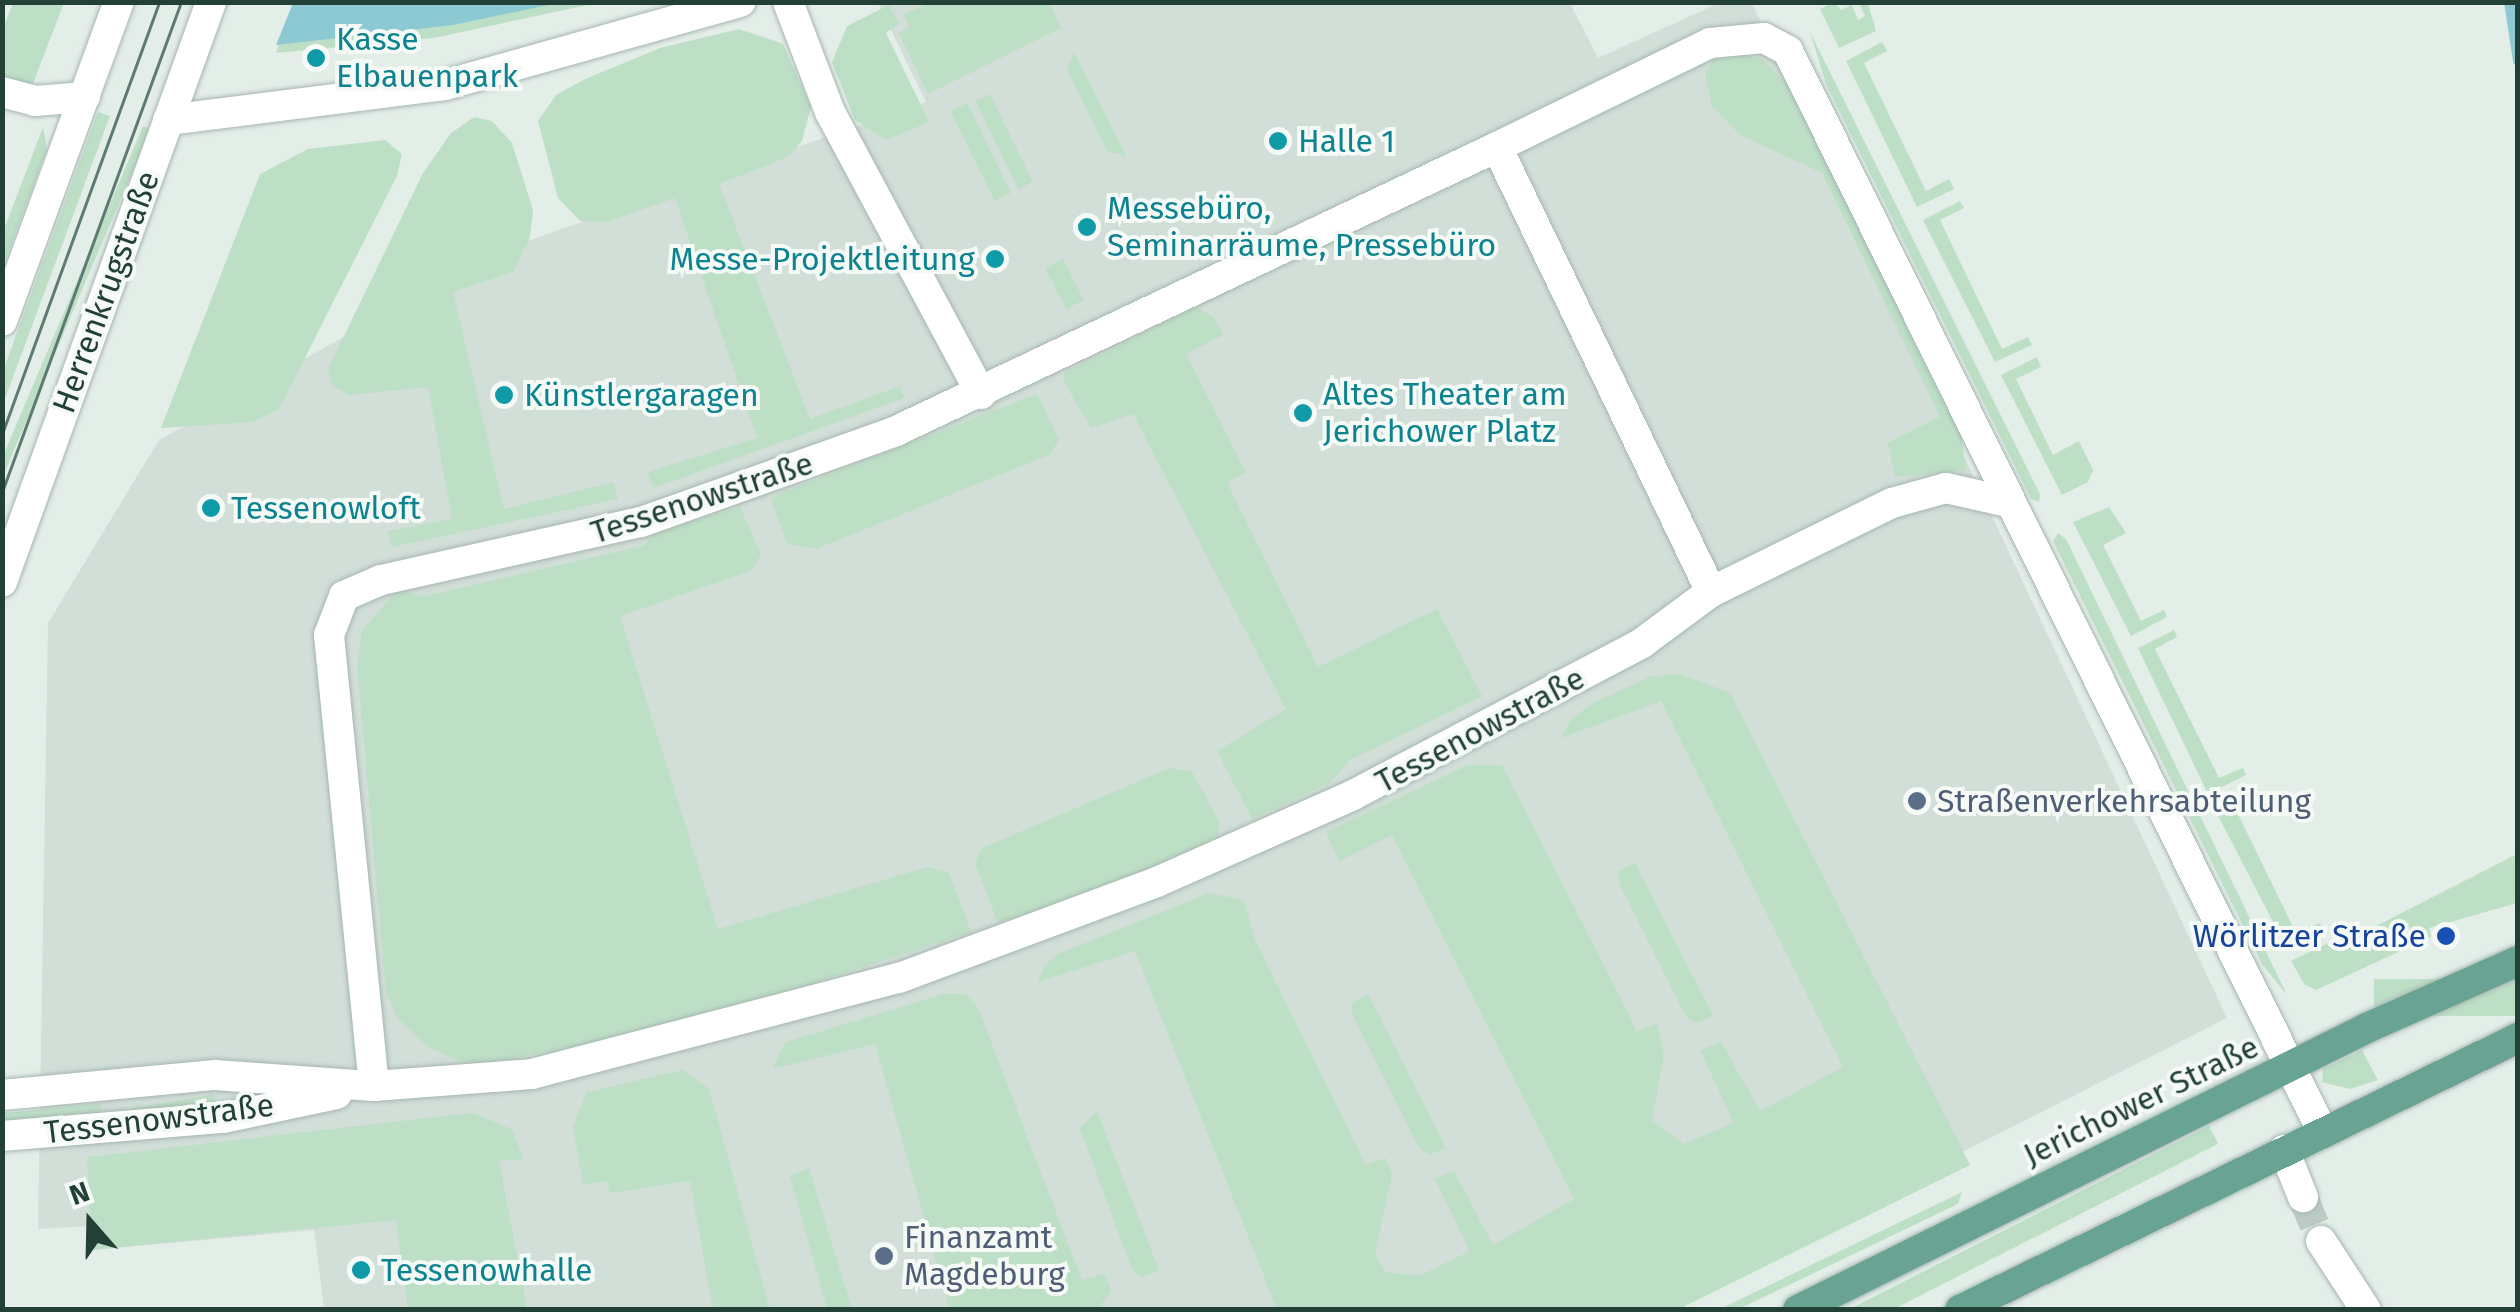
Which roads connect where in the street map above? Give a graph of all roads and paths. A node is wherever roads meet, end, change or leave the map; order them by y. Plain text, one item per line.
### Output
1 (120, 2) edge
2 (210, 2) edge
3 (741, 2) edge
4 (788, 2) edge
5 (2, 92) edge
6 (85, 97) junction
7 (168, 120) junction
8 (1497, 146) junction
9 (2, 321) edge
10 (981, 394) junction
11 (2008, 502) junction
12 (2, 582) edge
13 (1711, 592) junction
14 (2518, 961) edge
15 (2518, 1038) edge
16 (2290, 1067) junction
17 (374, 1086) junction
18 (2, 1096) edge
19 (2322, 1131) junction
20 (2, 1136) edge
21 (2284, 1150) junction
22 (2303, 1197) tunnel mouth
23 (2321, 1241) tunnel mouth
24 (1798, 1310) edge
25 (1960, 1310) edge
26 (2366, 1310) edge

1 - 6 street
2 - 7 street, Herrenkrugstraße
3 - 7 street
4 - 10 street
5 - 6 street
6 - 9 street
7 - 12 street, Herrenkrugstraße
8 - 10 street, Tessenowstraße
8 - 11 street, Tessenowstraße
8 - 13 street
10 - 17 street, Tessenowstraße
11 - 13 street, Tessenowstraße
11 - 16 street, Tessenowstraße
13 - 17 street, Tessenowstraße
14 - 16 main road, Jerichower Straße
15 - 19 main road
16 - 19 street, Tessenowstraße
16 - 24 main road, Jerichower Straße
17 - 18 street, Tessenowstraße
17 - 20 street, Tessenowstraße
19 - 21 main road
21 - 22 street
21 - 25 main road
23 - 26 street

